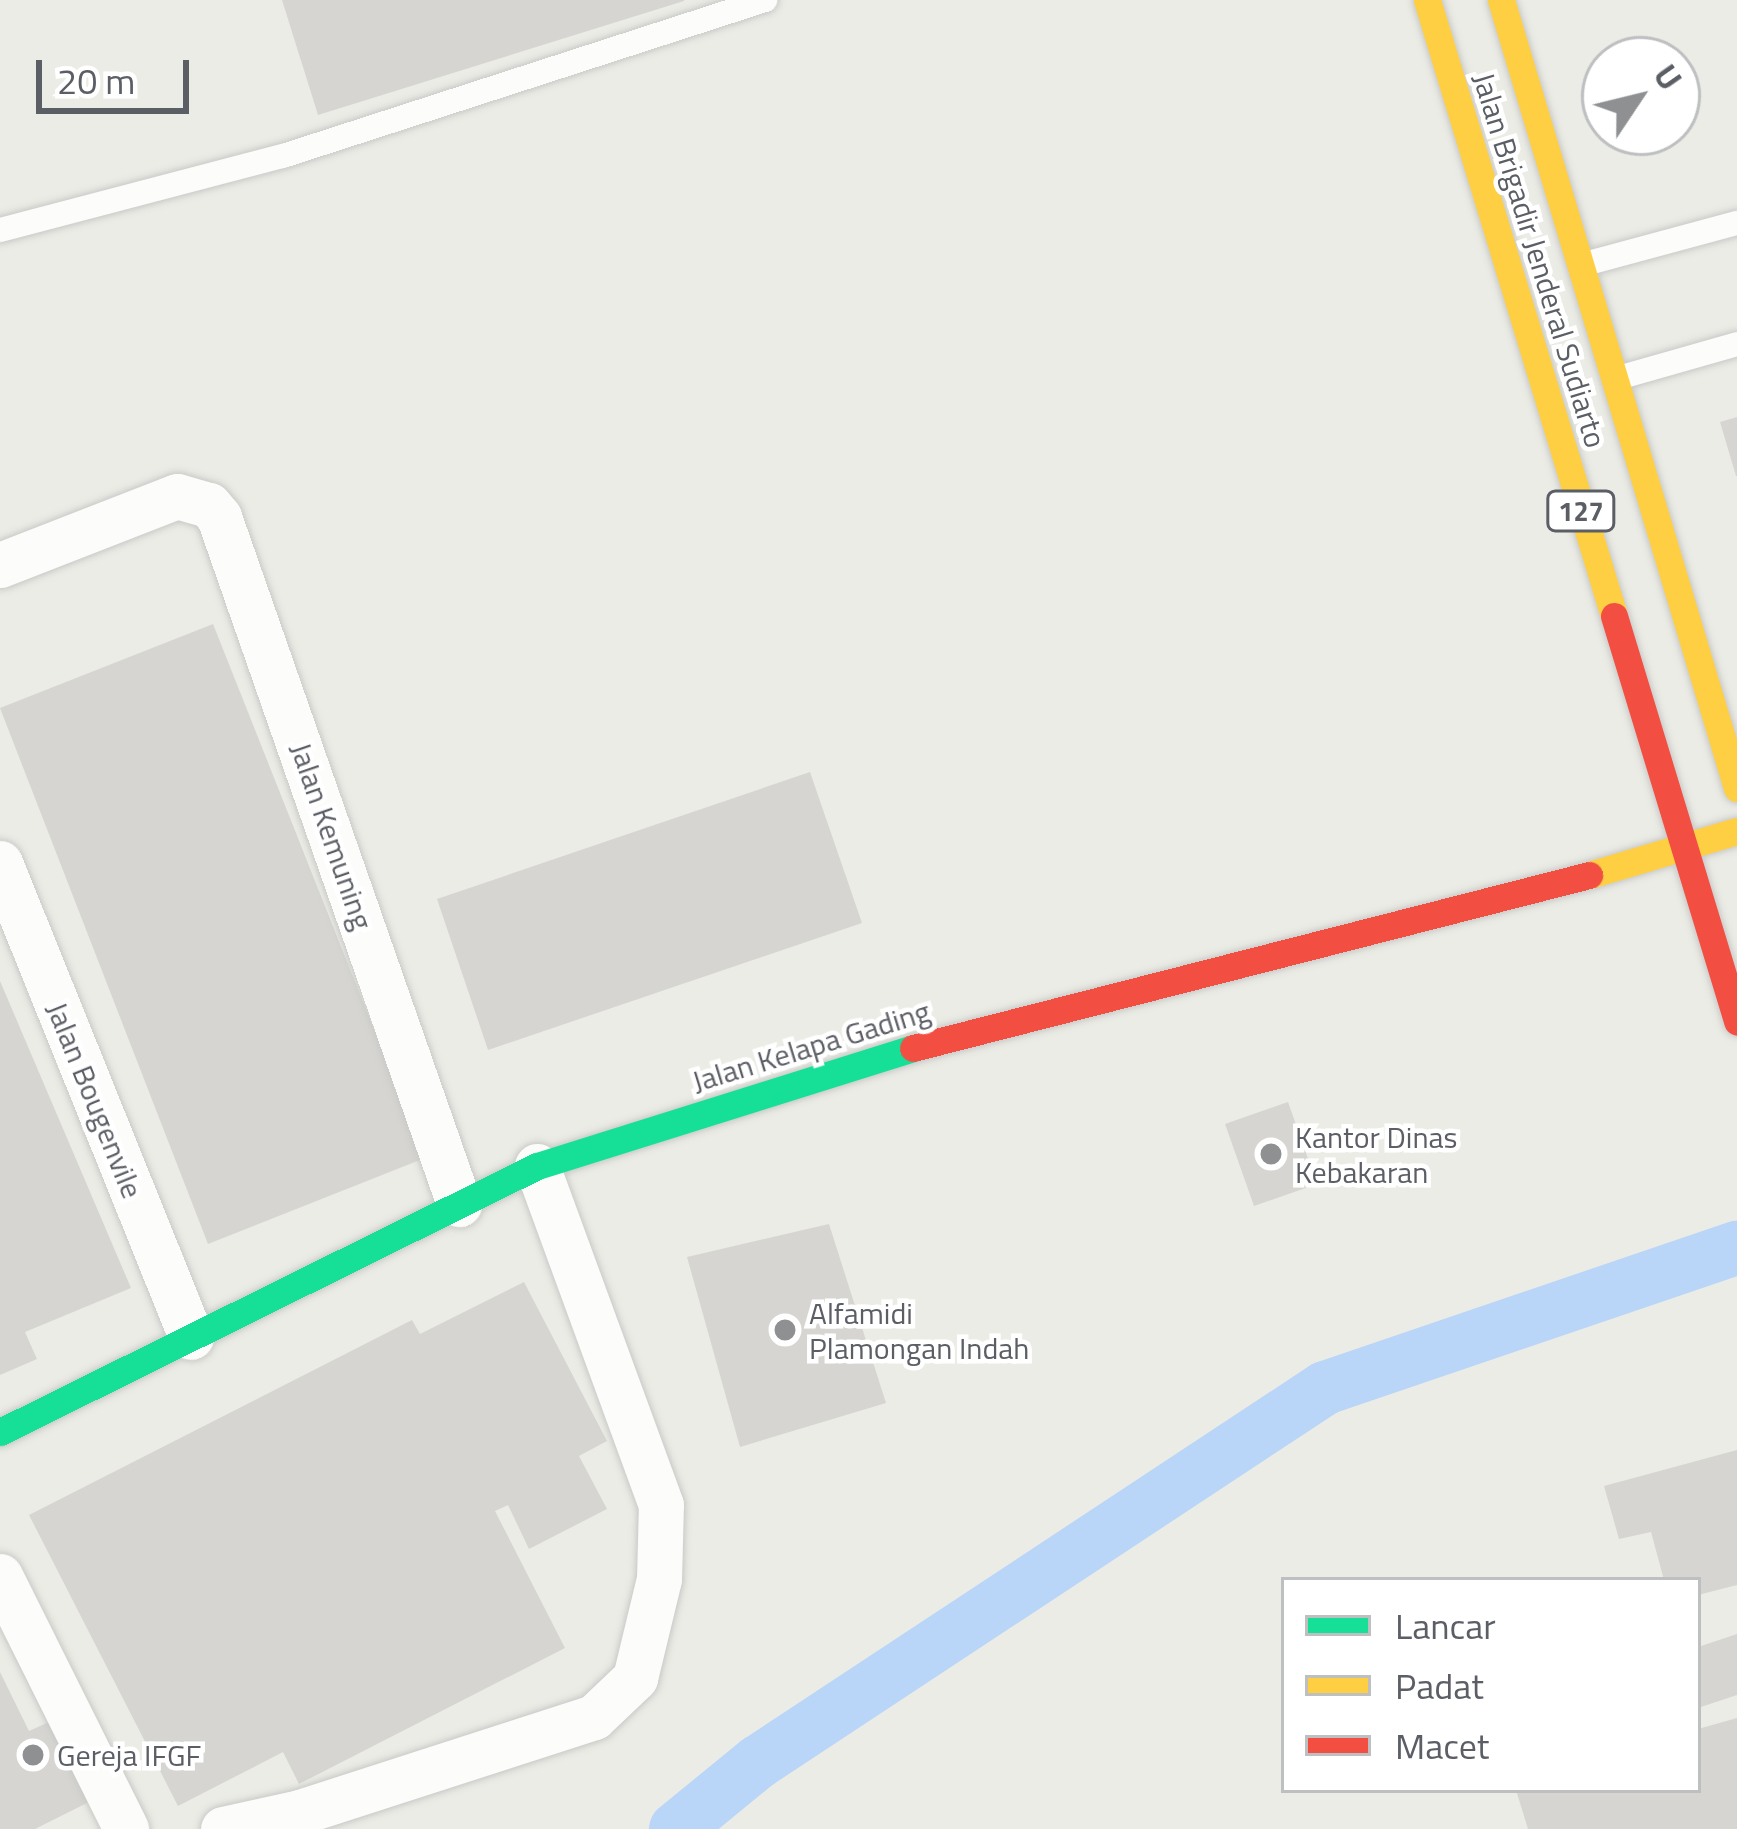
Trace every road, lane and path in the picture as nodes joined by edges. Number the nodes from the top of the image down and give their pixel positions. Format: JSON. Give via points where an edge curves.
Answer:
{"nodes":[{"id":1,"x":765,"y":0,"type":"edge"},
{"id":2,"x":1427,"y":0,"type":"edge"},
{"id":3,"x":1501,"y":0,"type":"edge"},
{"id":4,"x":1737,"y":223,"type":"edge"},
{"id":5,"x":0,"y":230,"type":"edge"},
{"id":6,"x":1579,"y":265,"type":"junction"},
{"id":7,"x":1737,"y":344,"type":"edge"},
{"id":8,"x":1610,"y":380,"type":"junction"},
{"id":9,"x":0,"y":565,"type":"edge"},
{"id":10,"x":1737,"y":788,"type":"edge"},
{"id":11,"x":1737,"y":831,"type":"edge"},
{"id":12,"x":1687,"y":850,"type":"junction"},
{"id":13,"x":0,"y":863,"type":"edge"},
{"id":14,"x":1737,"y":1022,"type":"edge"},
{"id":15,"x":537,"y":1166,"type":"junction"},
{"id":16,"x":458,"y":1204,"type":"junction"},
{"id":17,"x":191,"y":1336,"type":"junction"},
{"id":18,"x":0,"y":1432,"type":"edge"},
{"id":19,"x":0,"y":1576,"type":"edge"},
{"id":20,"x":126,"y":1829,"type":"edge"},
{"id":21,"x":223,"y":1829,"type":"edge"}],
"edges":[{"from":1,"to":5,"type":"lane","via":[[283,156]]},
{"from":2,"to":12,"type":"main road","name":"Jalan Brigadir Jenderal Sudiarto","number":"127"},
{"from":3,"to":6,"type":"main road","name":"Jalan Brigadir Jenderal Sudiarto","number":"127"},
{"from":4,"to":6,"type":"lane"},
{"from":6,"to":8,"type":"main road","name":"Jalan Brigadir Jenderal Sudiarto","number":"127"},
{"from":7,"to":8,"type":"lane"},
{"from":8,"to":10,"type":"main road","name":"Jalan Brigadir Jenderal Sudiarto","number":"127"},
{"from":9,"to":16,"type":"street","name":"Jalan Kemuning","via":[[177,496],[209,505],[226,526]]},
{"from":11,"to":12,"type":"main road","name":"Jalan Kelapa Gading"},
{"from":12,"to":14,"type":"main road","name":"Jalan Brigadir Jenderal Sudiarto","number":"127"},
{"from":12,"to":15,"type":"main road","name":"Jalan Kelapa Gading","via":[[932,1042]]},
{"from":13,"to":17,"type":"street","name":"Jalan Bougenvile"},
{"from":15,"to":16,"type":"main road","name":"Jalan Kelapa Gading"},
{"from":15,"to":21,"type":"street","via":[[661,1505],[659,1579],[635,1678],[594,1717]]},
{"from":16,"to":17,"type":"main road","name":"Jalan Kelapa Gading"},
{"from":17,"to":18,"type":"main road","name":"Jalan Kelapa Gading"},
{"from":19,"to":20,"type":"street"}]}
